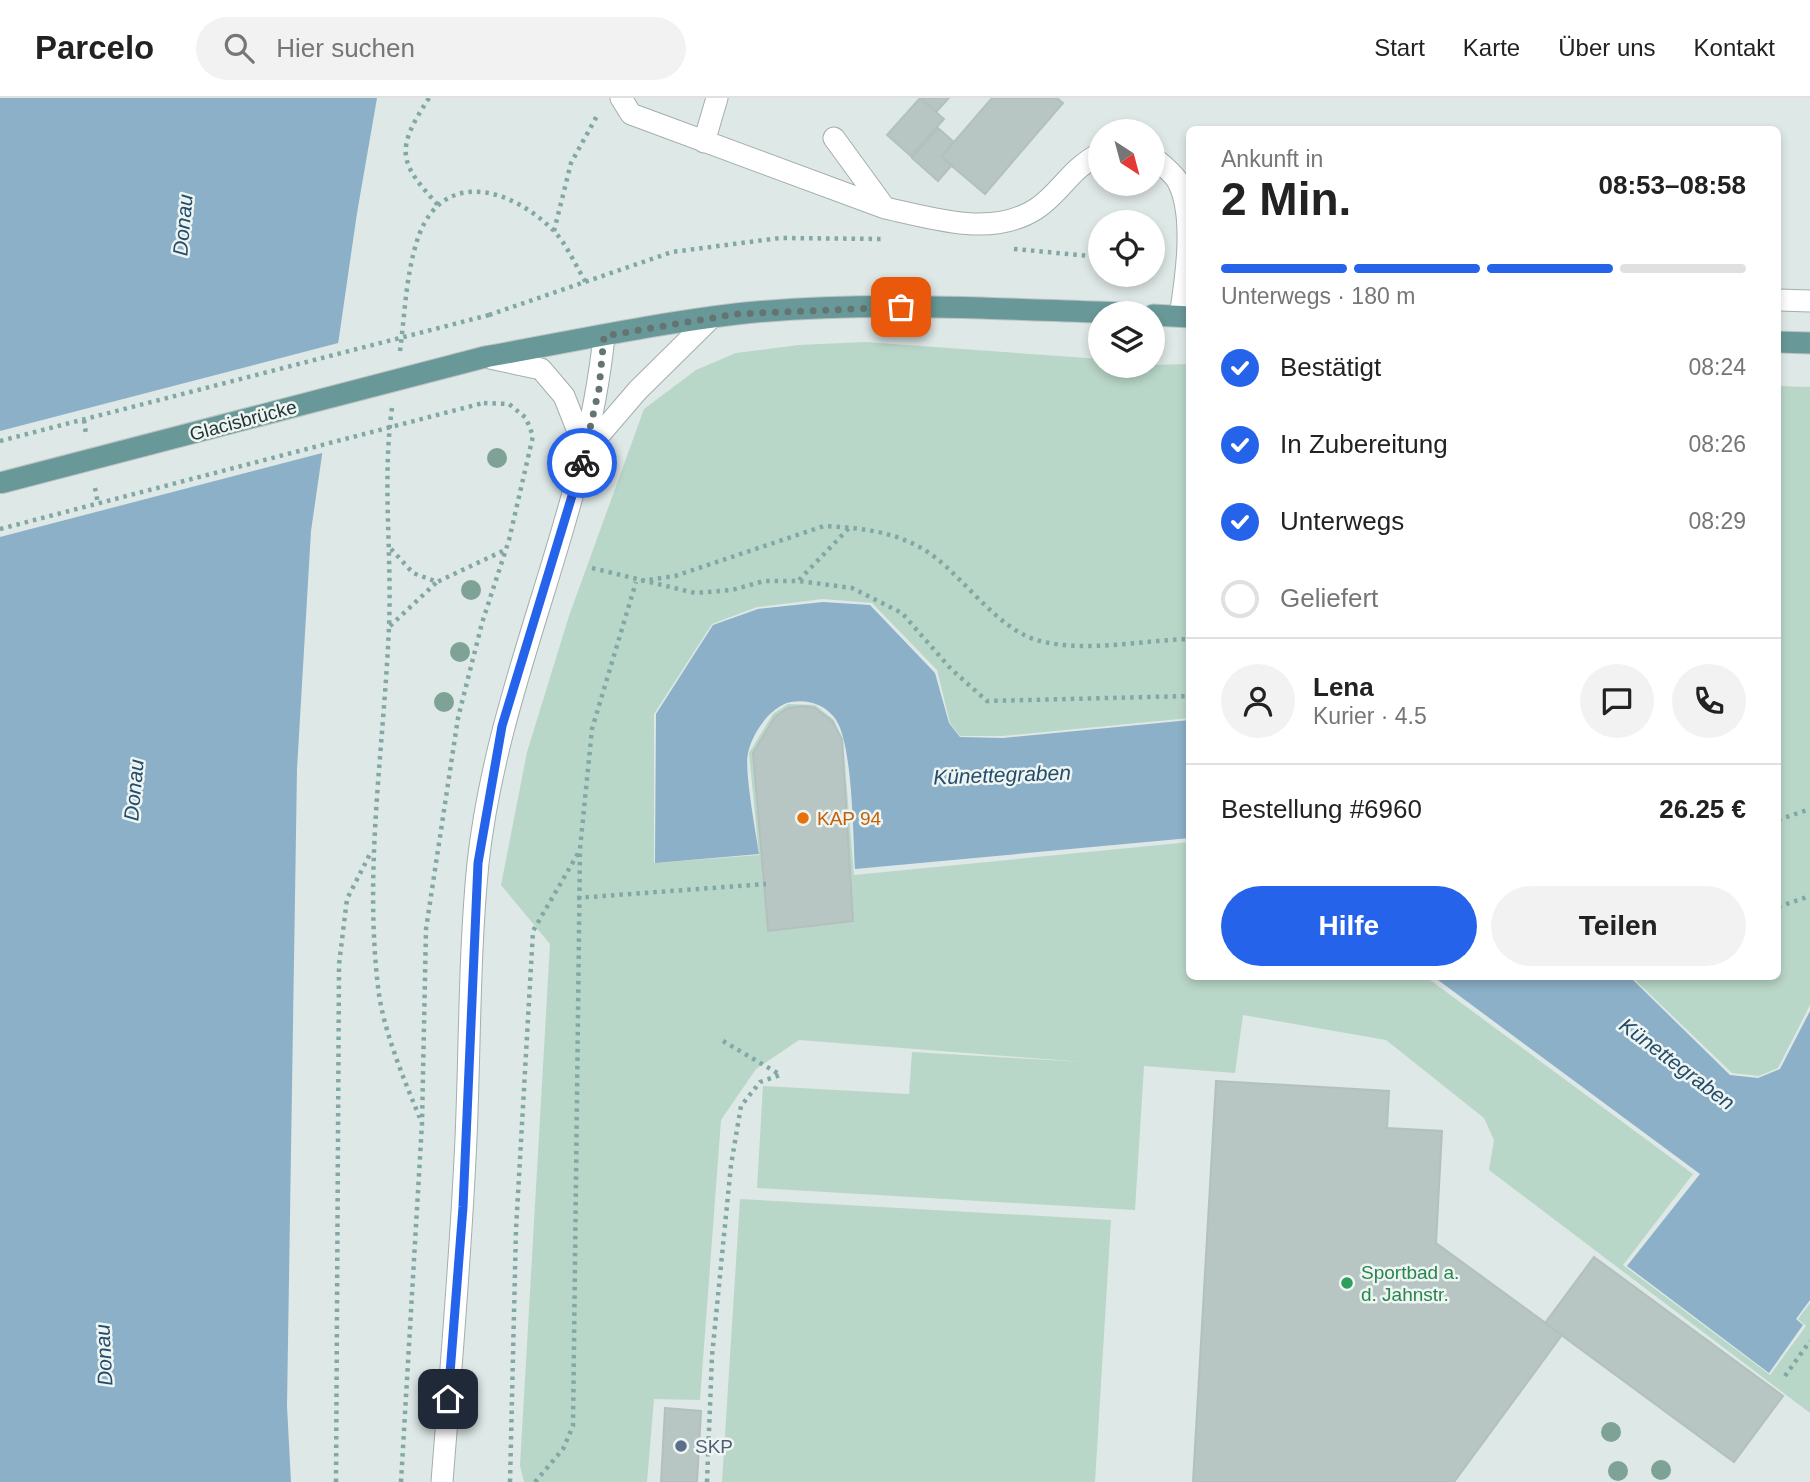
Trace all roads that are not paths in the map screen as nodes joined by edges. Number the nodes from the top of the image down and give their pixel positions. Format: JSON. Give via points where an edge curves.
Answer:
{"nodes":[{"id":1,"x":621,"y":98,"type":"edge"},
{"id":2,"x":717,"y":98,"type":"edge"},
{"id":3,"x":834,"y":138,"type":"dead end"},
{"id":4,"x":704,"y":142,"type":"junction"},
{"id":5,"x":1088,"y":160,"type":"edge"},
{"id":6,"x":1166,"y":169,"type":"edge"},
{"id":7,"x":885,"y":208,"type":"junction"},
{"id":8,"x":1186,"y":214,"type":"edge"},
{"id":9,"x":1781,"y":300,"type":"edge"},
{"id":10,"x":1810,"y":301,"type":"edge"},
{"id":11,"x":1088,"y":312,"type":"edge"},
{"id":12,"x":1165,"y":315,"type":"edge"},
{"id":13,"x":1186,"y":315,"type":"edge"},
{"id":14,"x":711,"y":318,"type":"junction"},
{"id":15,"x":604,"y":336,"type":"junction"},
{"id":16,"x":1781,"y":342,"type":"edge"},
{"id":17,"x":1810,"y":343,"type":"edge"},
{"id":18,"x":485,"y":357,"type":"junction"},
{"id":19,"x":586,"y":451,"type":"junction"},
{"id":20,"x":0,"y":483,"type":"edge"},
{"id":21,"x":442,"y":1482,"type":"edge"}],
"edges":[{"from":1,"to":4,"type":"street","via":[[631,114]]},
{"from":2,"to":4,"type":"street"},
{"from":3,"to":7,"type":"street"},
{"from":4,"to":7,"type":"street"},
{"from":5,"to":7,"type":"street","via":[[1037,209],[1001,224],[959,224]]},
{"from":6,"to":8,"type":"street","via":[[1177,180]]},
{"from":9,"to":10,"type":"street"},
{"from":11,"to":14,"type":"main road","name":"Glacisbrücke","via":[[928,306]]},
{"from":12,"to":13,"type":"main road"},
{"from":14,"to":15,"type":"main road","name":"Glacisbrücke"},
{"from":14,"to":19,"type":"street","via":[[638,390]]},
{"from":15,"to":18,"type":"main road","name":"Glacisbrücke"},
{"from":15,"to":19,"type":"street"},
{"from":16,"to":17,"type":"main road"},
{"from":18,"to":19,"type":"street","via":[[541,369],[564,396]]},
{"from":18,"to":20,"type":"main road","name":"Glacisbrücke","bridge":true},
{"from":19,"to":21,"type":"street","via":[[502,726],[478,863],[463,1207]]}]}
